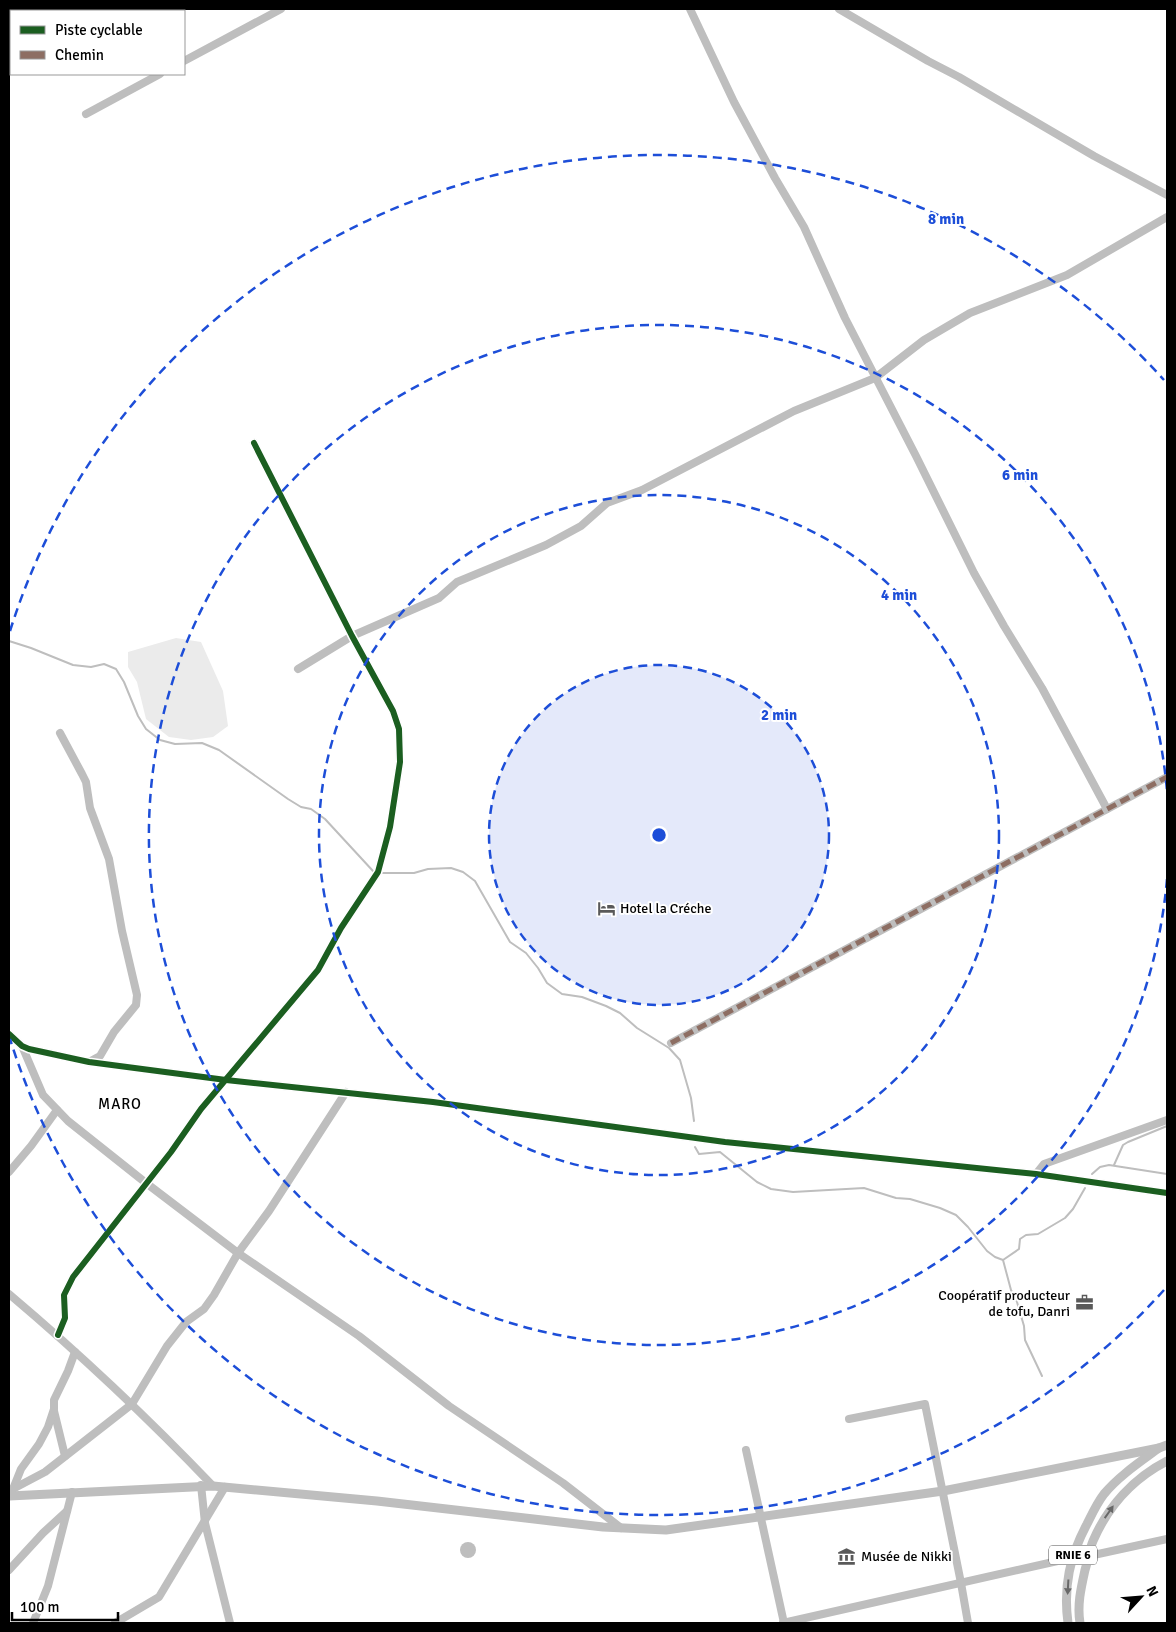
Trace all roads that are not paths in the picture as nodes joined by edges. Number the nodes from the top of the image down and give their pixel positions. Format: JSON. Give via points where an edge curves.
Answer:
{"nodes":[{"id":1,"x":282,"y":9,"type":"edge"},
{"id":2,"x":690,"y":9,"type":"edge"},
{"id":3,"x":839,"y":9,"type":"edge"},
{"id":4,"x":185,"y":60,"type":"edge"},
{"id":5,"x":158,"y":75,"type":"edge"},
{"id":6,"x":86,"y":114,"type":"dead end"},
{"id":7,"x":1167,"y":195,"type":"edge"},
{"id":8,"x":1167,"y":217,"type":"edge"},
{"id":9,"x":875,"y":378,"type":"junction"},
{"id":10,"x":254,"y":443,"type":"dead end"},
{"id":11,"x":352,"y":636,"type":"junction"},
{"id":12,"x":298,"y":669,"type":"dead end"},
{"id":13,"x":60,"y":733,"type":"dead end"},
{"id":14,"x":1167,"y":777,"type":"edge"},
{"id":15,"x":1107,"y":809,"type":"junction"},
{"id":16,"x":9,"y":1034,"type":"edge"},
{"id":17,"x":672,"y":1042,"type":"dead end"},
{"id":18,"x":22,"y":1046,"type":"junction"},
{"id":19,"x":89,"y":1062,"type":"junction"},
{"id":20,"x":226,"y":1080,"type":"junction"},
{"id":21,"x":346,"y":1092,"type":"junction"},
{"id":22,"x":57,"y":1110,"type":"junction"},
{"id":23,"x":1167,"y":1120,"type":"edge"},
{"id":24,"x":9,"y":1172,"type":"edge"},
{"id":25,"x":1036,"y":1174,"type":"junction"},
{"id":26,"x":146,"y":1183,"type":"junction"},
{"id":27,"x":1167,"y":1193,"type":"edge"},
{"id":28,"x":238,"y":1253,"type":"junction"},
{"id":29,"x":9,"y":1294,"type":"edge"},
{"id":30,"x":58,"y":1336,"type":"junction"},
{"id":31,"x":75,"y":1352,"type":"junction"},
{"id":32,"x":132,"y":1404,"type":"junction"},
{"id":33,"x":54,"y":1409,"type":"junction"},
{"id":34,"x":849,"y":1419,"type":"dead end"},
{"id":35,"x":1163,"y":1446,"type":"edge"},
{"id":36,"x":746,"y":1450,"type":"dead end"},
{"id":37,"x":65,"y":1456,"type":"junction"},
{"id":38,"x":1167,"y":1460,"type":"edge"},
{"id":39,"x":201,"y":1485,"type":"junction"},
{"id":40,"x":213,"y":1486,"type":"junction"},
{"id":41,"x":225,"y":1487,"type":"junction"},
{"id":42,"x":943,"y":1491,"type":"junction"},
{"id":43,"x":10,"y":1492,"type":"edge"},
{"id":44,"x":72,"y":1492,"type":"junction"},
{"id":45,"x":67,"y":1511,"type":"junction"},
{"id":46,"x":760,"y":1516,"type":"junction"},
{"id":47,"x":204,"y":1523,"type":"junction"},
{"id":48,"x":621,"y":1528,"type":"junction"},
{"id":49,"x":1167,"y":1539,"type":"edge"},
{"id":50,"x":1089,"y":1556,"type":"junction"},
{"id":51,"x":1071,"y":1558,"type":"junction"},
{"id":52,"x":9,"y":1570,"type":"edge"},
{"id":53,"x":962,"y":1583,"type":"junction"},
{"id":54,"x":34,"y":1623,"type":"edge"},
{"id":55,"x":116,"y":1623,"type":"edge"},
{"id":56,"x":230,"y":1623,"type":"edge"},
{"id":57,"x":784,"y":1623,"type":"edge"},
{"id":58,"x":968,"y":1623,"type":"edge"},
{"id":59,"x":1068,"y":1623,"type":"edge"},
{"id":60,"x":1080,"y":1623,"type":"edge"}],
"edges":[{"from":1,"to":4,"type":"street"},
{"from":2,"to":9,"type":"street","via":[[734,102],[804,227]]},
{"from":3,"to":7,"type":"street"},
{"from":5,"to":6,"type":"street"},
{"from":8,"to":9,"type":"street","via":[[1067,275],[970,313],[924,340]]},
{"from":9,"to":11,"type":"street","via":[[794,411],[642,490],[607,503],[580,526],[546,545],[457,582],[439,598]]},
{"from":9,"to":15,"type":"street","via":[[974,573],[1042,688]]},
{"from":10,"to":11,"type":"street"},
{"from":11,"to":12,"type":"street"},
{"from":11,"to":20,"type":"street","via":[[393,711],[399,729],[400,762],[384,855],[378,872],[318,970]]},
{"from":13,"to":19,"type":"street","via":[[86,782],[90,808],[109,859],[137,995],[136,1005],[100,1056]]},
{"from":14,"to":15,"type":"street"},
{"from":15,"to":17,"type":"street"},
{"from":16,"to":18,"type":"street"},
{"from":18,"to":19,"type":"street"},
{"from":18,"to":22,"type":"street","via":[[43,1095]]},
{"from":19,"to":20,"type":"street"},
{"from":20,"to":21,"type":"street"},
{"from":20,"to":26,"type":"street"},
{"from":21,"to":25,"type":"street","via":[[725,1142]]},
{"from":21,"to":28,"type":"street"},
{"from":22,"to":24,"type":"street"},
{"from":22,"to":26,"type":"street"},
{"from":23,"to":25,"type":"street","via":[[1044,1164]]},
{"from":25,"to":27,"type":"street"},
{"from":26,"to":28,"type":"street"},
{"from":26,"to":30,"type":"street","via":[[73,1277],[64,1295],[65,1318]]},
{"from":28,"to":32,"type":"street","via":[[214,1295],[167,1346]]},
{"from":28,"to":48,"type":"street","via":[[359,1336],[449,1406],[563,1483]]},
{"from":29,"to":30,"type":"street"},
{"from":30,"to":31,"type":"street"},
{"from":31,"to":32,"type":"street"},
{"from":31,"to":33,"type":"street","via":[[54,1400]]},
{"from":32,"to":37,"type":"street"},
{"from":32,"to":40,"type":"street"},
{"from":33,"to":37,"type":"street"},
{"from":33,"to":43,"type":"street","via":[[48,1427]]},
{"from":34,"to":42,"type":"street","via":[[925,1404]]},
{"from":35,"to":42,"type":"main road"},
{"from":35,"to":51,"type":"main road","number":"RNIE 6","via":[[1104,1494]]},
{"from":36,"to":46,"type":"street"},
{"from":37,"to":43,"type":"street"},
{"from":50,"to":38,"type":"main road","number":"RNIE 6","one_way":true,"via":[[1103,1521],[1118,1500]]},
{"from":39,"to":40,"type":"main road"},
{"from":39,"to":44,"type":"main road"},
{"from":39,"to":47,"type":"street"},
{"from":40,"to":41,"type":"main road"},
{"from":41,"to":47,"type":"street"},
{"from":41,"to":48,"type":"main road"},
{"from":42,"to":46,"type":"main road"},
{"from":42,"to":53,"type":"street"},
{"from":43,"to":44,"type":"main road"},
{"from":44,"to":45,"type":"street"},
{"from":45,"to":52,"type":"street"},
{"from":45,"to":54,"type":"street","via":[[48,1586]]},
{"from":46,"to":48,"type":"main road","via":[[666,1530]]},
{"from":46,"to":57,"type":"street"},
{"from":47,"to":55,"type":"street","via":[[159,1597]]},
{"from":47,"to":56,"type":"street"},
{"from":49,"to":50,"type":"street"},
{"from":50,"to":60,"type":"main road","number":"RNIE 6","via":[[1080,1589]]},
{"from":51,"to":53,"type":"street"},
{"from":51,"to":59,"type":"main road","number":"RNIE 6","one_way":true,"via":[[1067,1587]]},
{"from":53,"to":57,"type":"street"},
{"from":53,"to":58,"type":"street"}]}
